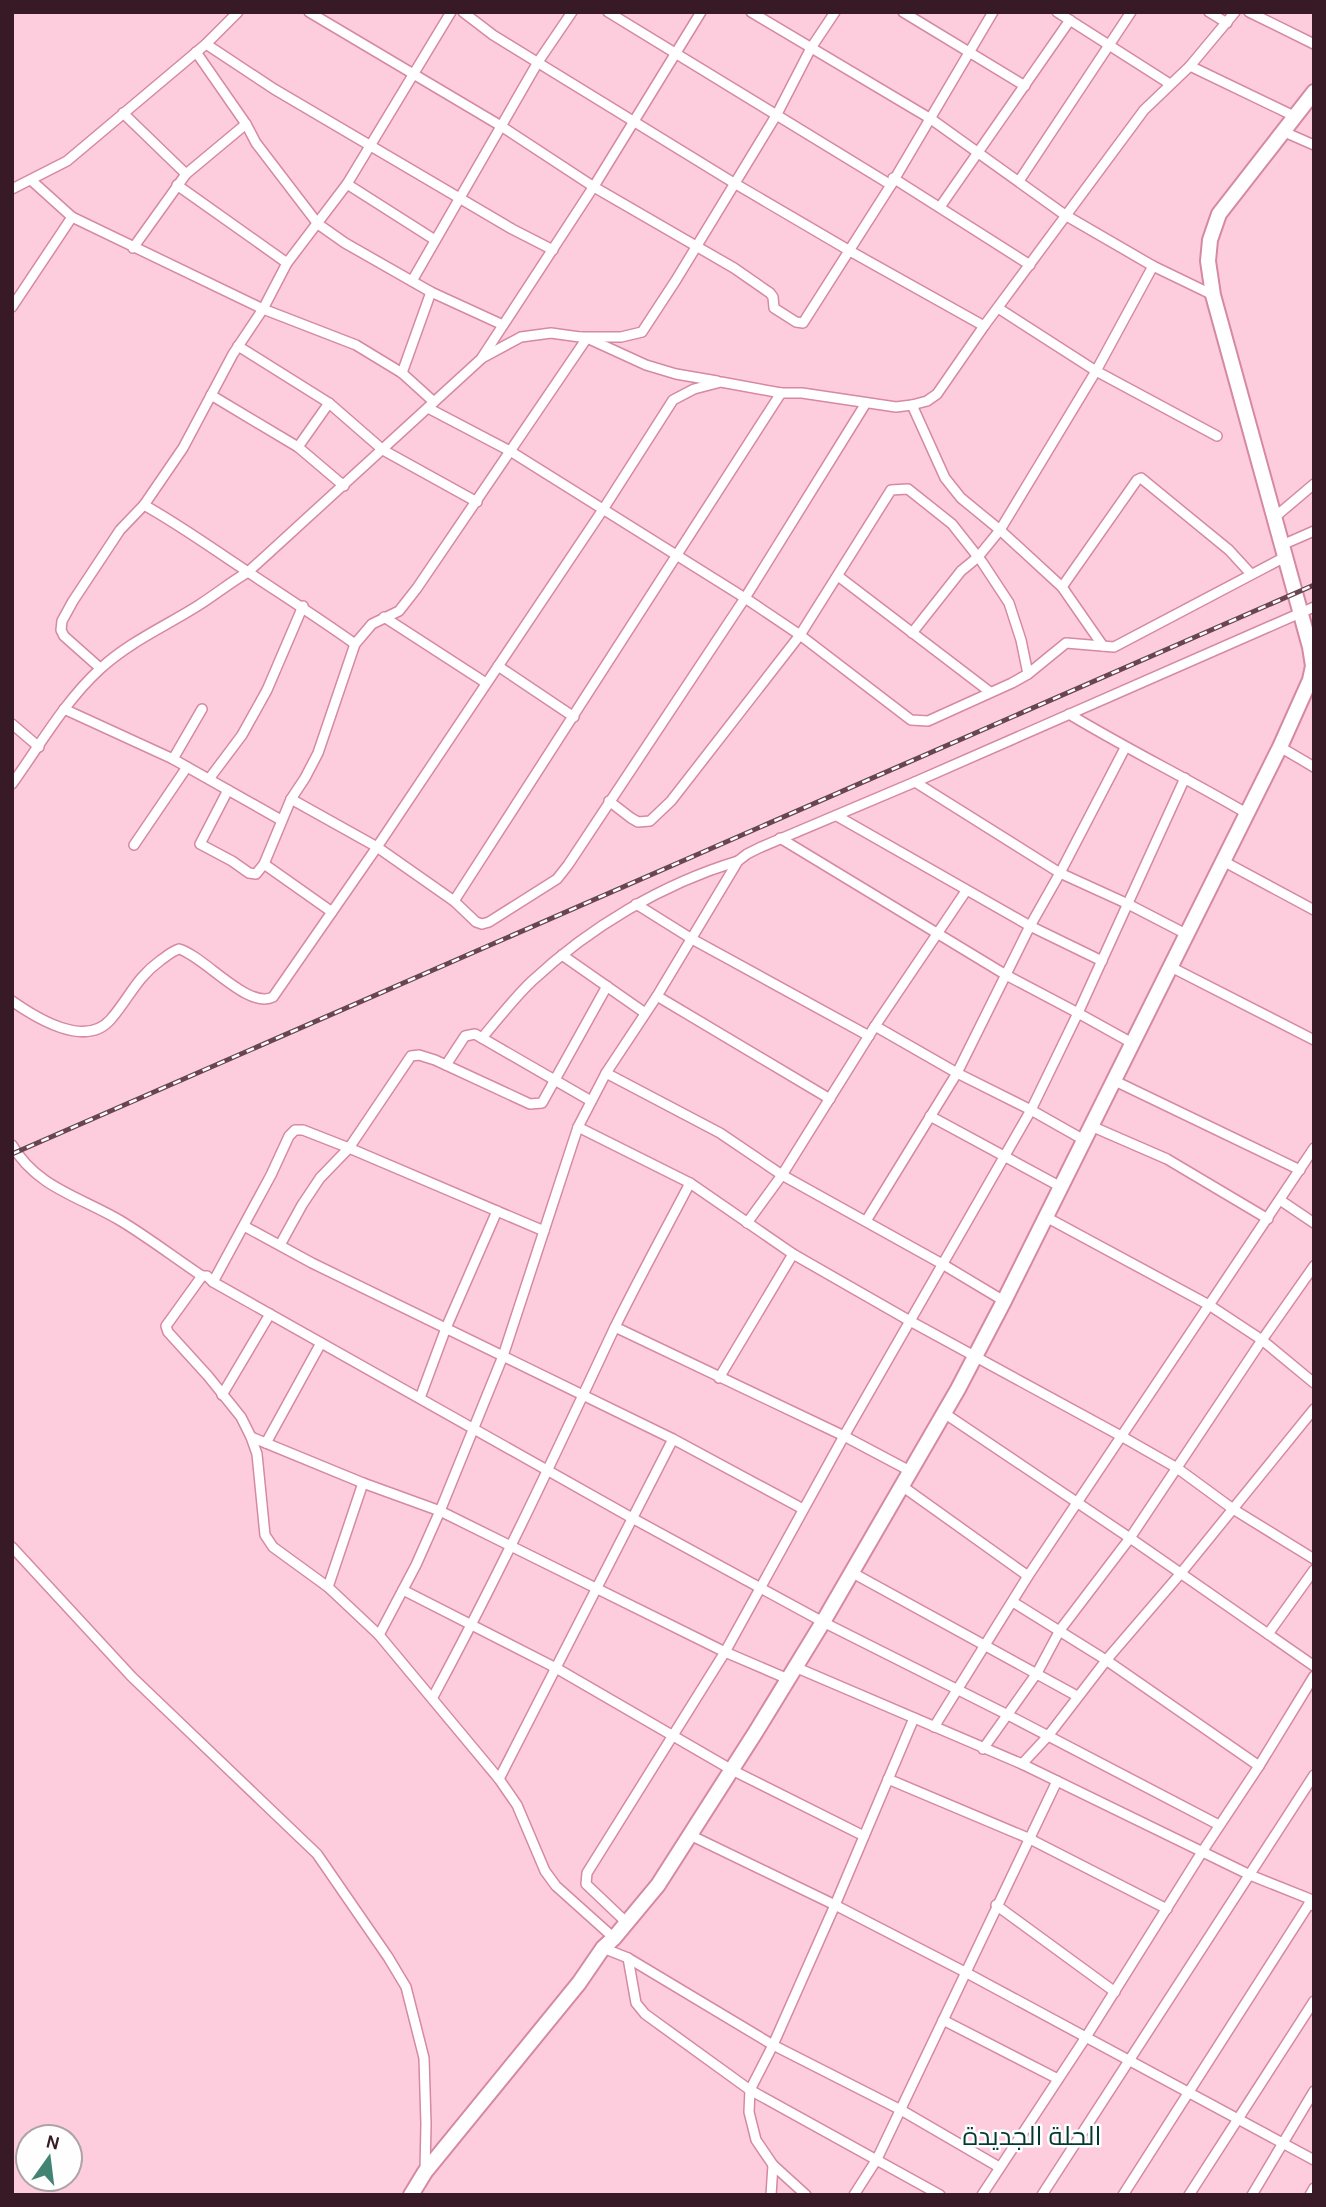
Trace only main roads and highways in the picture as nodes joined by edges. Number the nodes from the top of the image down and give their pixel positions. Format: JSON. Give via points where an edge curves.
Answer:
{"nodes":[{"id":1,"x":1314,"y":92,"type":"edge"},
{"id":2,"x":1307,"y":610,"type":"edge"},
{"id":3,"x":1313,"y":673,"type":"edge"},
{"id":4,"x":412,"y":2193,"type":"edge"}],
"edges":[{"from":1,"to":2,"type":"main road","via":[[1228,201],[1214,227],[1208,261],[1213,295],[1284,551]]},
{"from":2,"to":3,"type":"main road"},
{"from":3,"to":4,"type":"main road","via":[[1004,1301],[823,1622],[657,1885]]}]}
